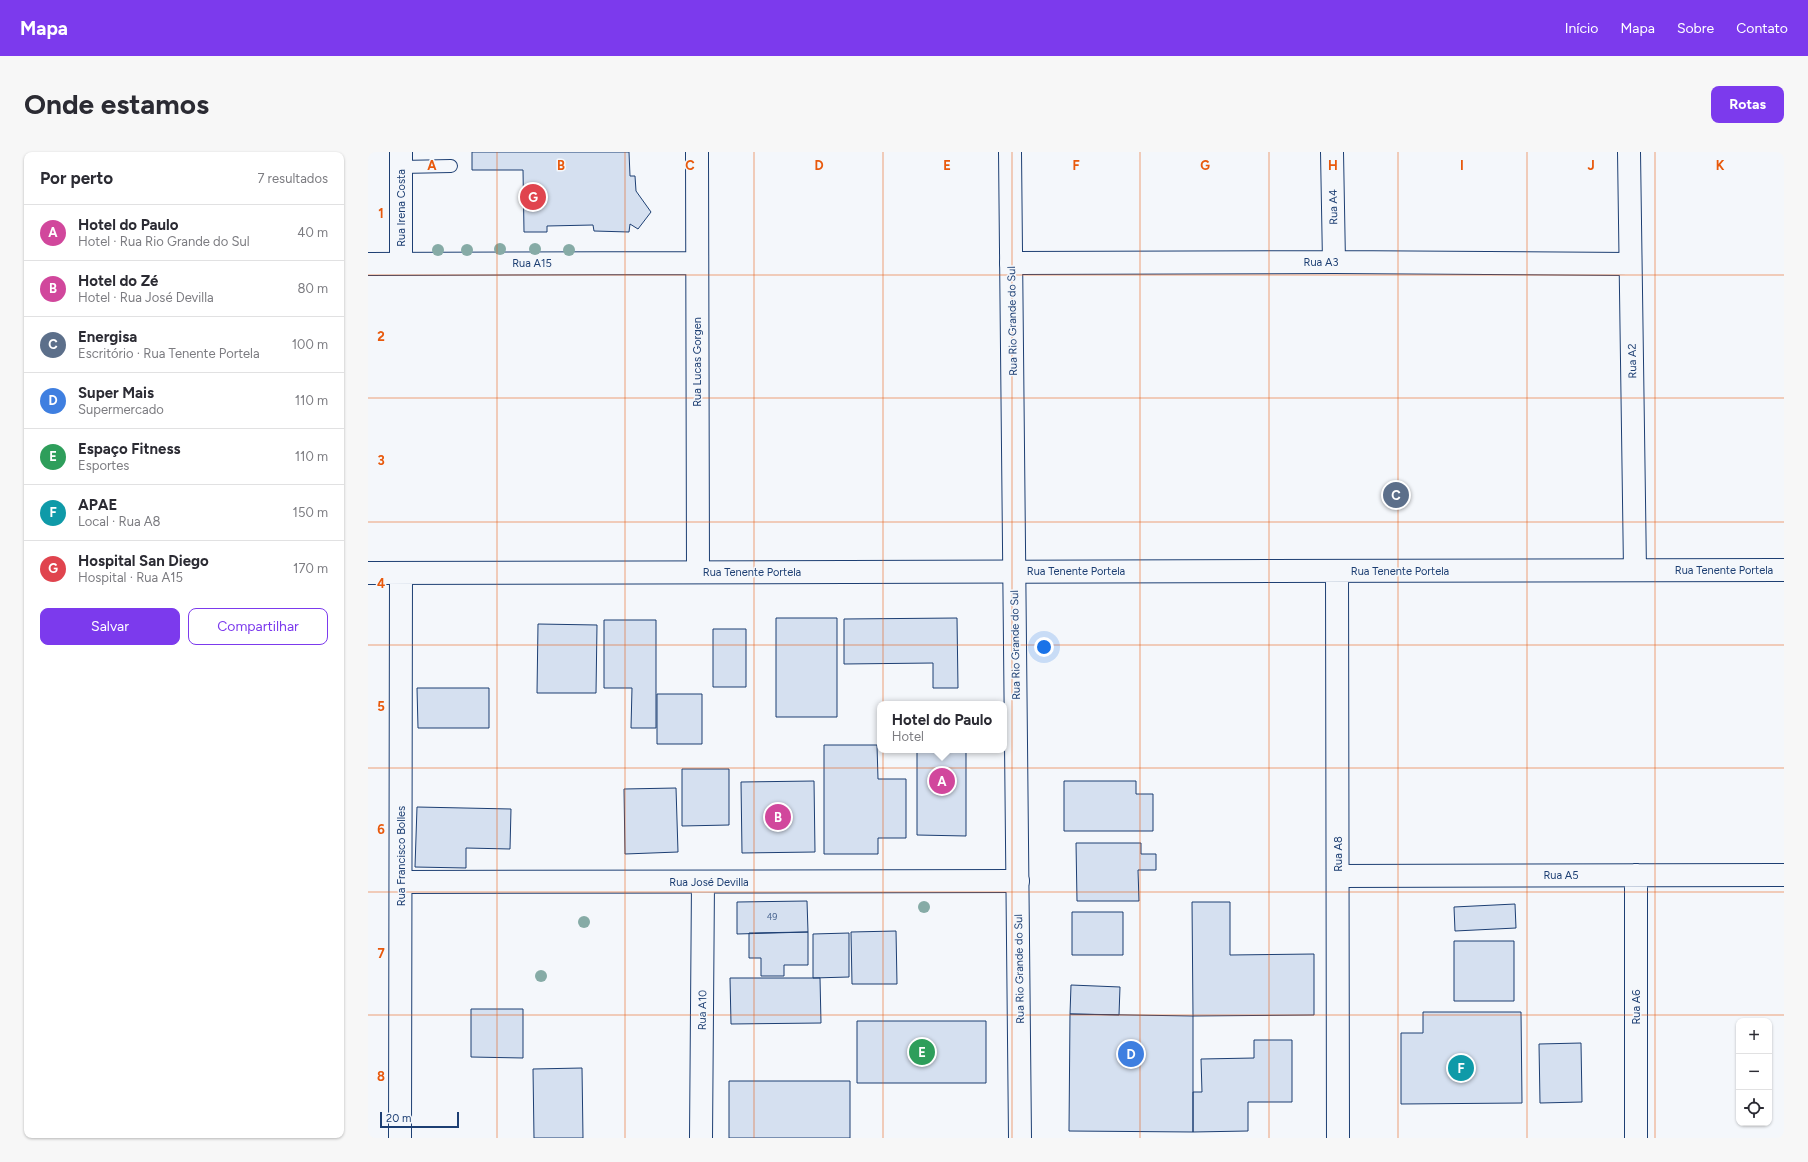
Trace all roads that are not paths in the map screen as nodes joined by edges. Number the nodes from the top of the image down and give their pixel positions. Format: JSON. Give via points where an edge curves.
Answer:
{"nodes":[{"id":1,"x":697,"y":152,"type":"edge"},
{"id":2,"x":1010,"y":152,"type":"edge"},
{"id":3,"x":1332,"y":152,"type":"edge"},
{"id":4,"x":1629,"y":152,"type":"edge"},
{"id":5,"x":401,"y":160,"type":"edge"},
{"id":6,"x":451,"y":166,"type":"dead end"},
{"id":7,"x":1334,"y":262,"type":"junction"},
{"id":8,"x":401,"y":263,"type":"junction"},
{"id":9,"x":697,"y":263,"type":"junction"},
{"id":10,"x":1011,"y":263,"type":"junction"},
{"id":11,"x":368,"y":264,"type":"edge"},
{"id":12,"x":1630,"y":264,"type":"junction"},
{"id":13,"x":1635,"y":570,"type":"junction"},
{"id":14,"x":1784,"y":570,"type":"edge"},
{"id":15,"x":1015,"y":571,"type":"junction"},
{"id":16,"x":1337,"y":571,"type":"junction"},
{"id":17,"x":698,"y":572,"type":"junction"},
{"id":18,"x":368,"y":573,"type":"edge"},
{"id":19,"x":401,"y":573,"type":"junction"},
{"id":20,"x":1636,"y":875,"type":"junction"},
{"id":21,"x":1784,"y":875,"type":"edge"},
{"id":22,"x":1338,"y":876,"type":"junction"},
{"id":23,"x":1018,"y":881,"type":"junction"},
{"id":24,"x":401,"y":882,"type":"junction"},
{"id":25,"x":703,"y":882,"type":"junction"},
{"id":26,"x":400,"y":1138,"type":"edge"},
{"id":27,"x":701,"y":1138,"type":"edge"},
{"id":28,"x":1020,"y":1138,"type":"edge"},
{"id":29,"x":1338,"y":1138,"type":"edge"},
{"id":30,"x":1636,"y":1138,"type":"edge"}],
"edges":[{"from":1,"to":9,"type":"street","name":"Rua Lucas Gorgen"},
{"from":2,"to":10,"type":"street","name":"Rua Rio Grande do Sul"},
{"from":3,"to":7,"type":"street","name":"Rua A4"},
{"from":4,"to":12,"type":"street","name":"Rua A2"},
{"from":5,"to":6,"type":"lane"},
{"from":5,"to":8,"type":"street","name":"Rua Irena Costa"},
{"from":7,"to":10,"type":"street","name":"Rua A3"},
{"from":7,"to":12,"type":"street","name":"Rua A3"},
{"from":8,"to":9,"type":"street","name":"Rua A15"},
{"from":8,"to":11,"type":"street","name":"Rua A15"},
{"from":9,"to":17,"type":"street","name":"Rua Lucas Gorgen"},
{"from":10,"to":15,"type":"street","name":"Rua Rio Grande do Sul"},
{"from":12,"to":13,"type":"street","name":"Rua A2"},
{"from":13,"to":14,"type":"street","name":"Rua Tenente Portela"},
{"from":13,"to":16,"type":"street","name":"Rua Tenente Portela"},
{"from":15,"to":16,"type":"street","name":"Rua Tenente Portela"},
{"from":15,"to":17,"type":"street","name":"Rua Tenente Portela"},
{"from":15,"to":23,"type":"street","name":"Rua Rio Grande do Sul"},
{"from":16,"to":22,"type":"street","name":"Rua A8"},
{"from":17,"to":19,"type":"street","name":"Rua Tenente Portela"},
{"from":18,"to":19,"type":"street","name":"Rua Tenente Portela"},
{"from":19,"to":24,"type":"street","name":"Rua Francisco Bolles"},
{"from":20,"to":21,"type":"street","name":"Rua A5"},
{"from":20,"to":22,"type":"street","name":"Rua A5"},
{"from":20,"to":30,"type":"street","name":"Rua A6"},
{"from":22,"to":29,"type":"street","name":"Rua A8"},
{"from":23,"to":25,"type":"street","name":"Rua José Devilla"},
{"from":23,"to":28,"type":"street","name":"Rua Rio Grande do Sul"},
{"from":24,"to":25,"type":"street","name":"Rua José Devilla"},
{"from":24,"to":26,"type":"street","name":"Rua Francisco Bolles"},
{"from":25,"to":27,"type":"street","name":"Rua A10"}]}
